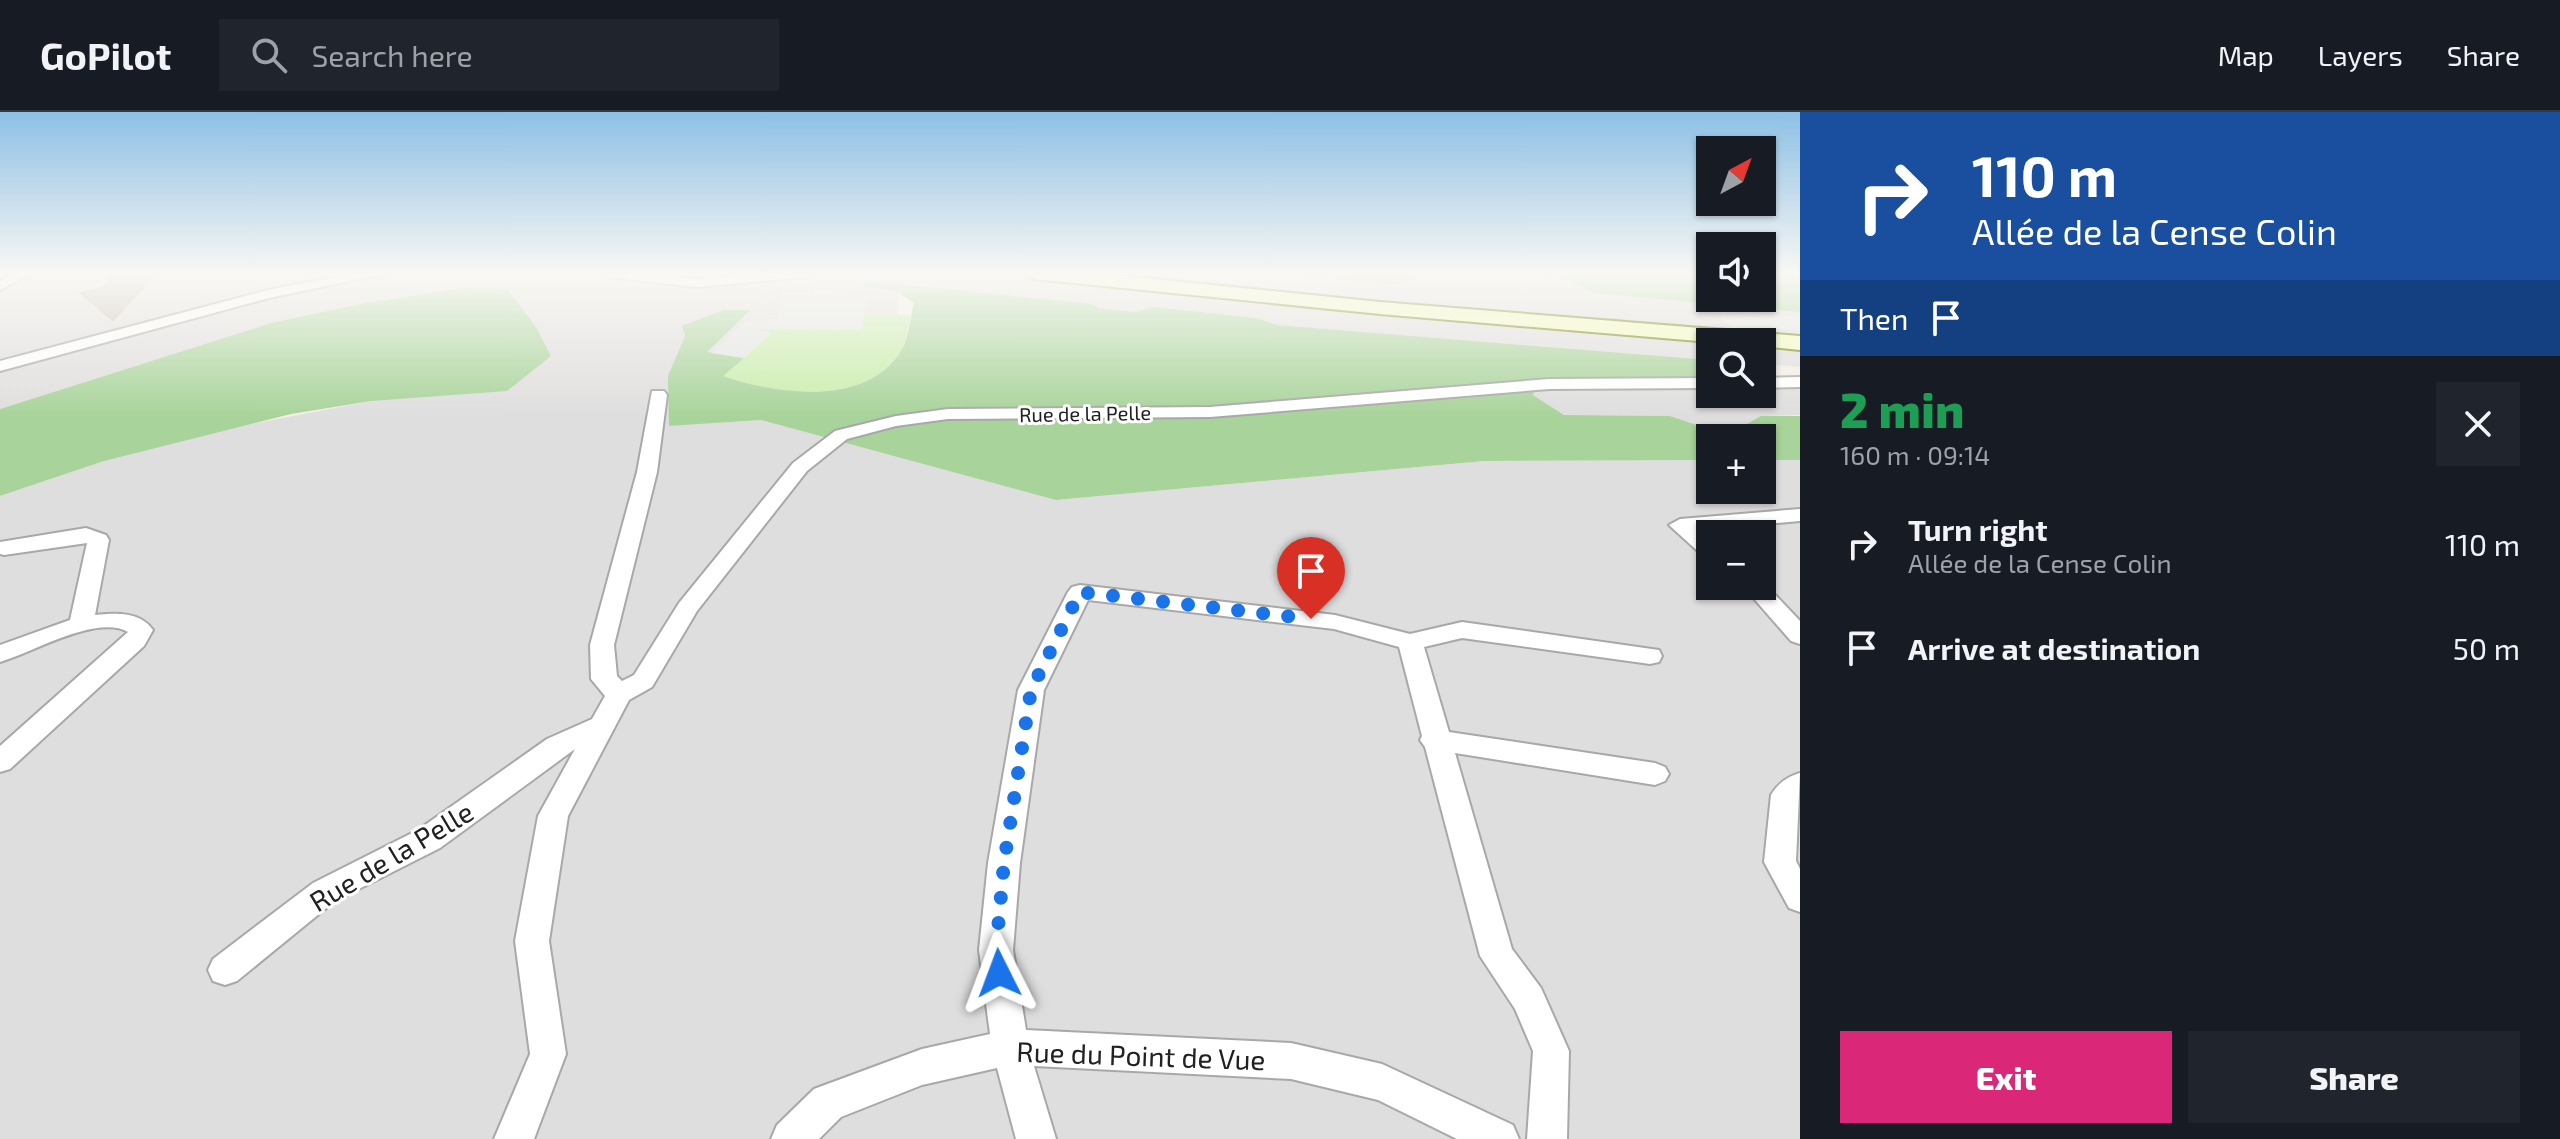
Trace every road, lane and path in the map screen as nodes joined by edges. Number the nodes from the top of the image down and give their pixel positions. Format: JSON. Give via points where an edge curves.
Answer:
{"nodes":[{"id":1,"x":168,"y":321,"type":"edge"},
{"id":2,"x":1536,"y":321,"type":"edge"},
{"id":3,"x":1800,"y":343,"type":"edge"},
{"id":4,"x":0,"y":366,"type":"edge"},
{"id":5,"x":1800,"y":382,"type":"edge"},
{"id":6,"x":1696,"y":383,"type":"edge"},
{"id":7,"x":1776,"y":383,"type":"edge"},
{"id":8,"x":658,"y":395,"type":"dead end"},
{"id":9,"x":1800,"y":515,"type":"edge"},
{"id":10,"x":1740,"y":520,"type":"edge"},
{"id":11,"x":1696,"y":524,"type":"edge"},
{"id":12,"x":1696,"y":538,"type":"edge"},
{"id":13,"x":4,"y":548,"type":"dead end"},
{"id":14,"x":1767,"y":600,"type":"edge"},
{"id":15,"x":81,"y":625,"type":"junction"},
{"id":16,"x":1800,"y":636,"type":"edge"},
{"id":17,"x":1410,"y":642,"type":"junction"},
{"id":18,"x":0,"y":654,"type":"edge"},
{"id":19,"x":1650,"y":656,"type":"dead end"},
{"id":20,"x":619,"y":694,"type":"junction"},
{"id":21,"x":603,"y":725,"type":"junction"},
{"id":22,"x":1434,"y":740,"type":"junction"},
{"id":23,"x":0,"y":762,"type":"edge"},
{"id":24,"x":1655,"y":774,"type":"dead end"},
{"id":25,"x":1800,"y":784,"type":"edge"},
{"id":26,"x":1800,"y":898,"type":"edge"},
{"id":27,"x":225,"y":970,"type":"dead end"},
{"id":28,"x":1010,"y":1047,"type":"junction"},
{"id":29,"x":514,"y":1139,"type":"edge"},
{"id":30,"x":791,"y":1139,"type":"edge"},
{"id":31,"x":1036,"y":1139,"type":"edge"},
{"id":32,"x":1499,"y":1139,"type":"edge"},
{"id":33,"x":1547,"y":1139,"type":"edge"}],
"edges":[{"from":1,"to":4,"type":"street"},
{"from":2,"to":3,"type":"main road"},
{"from":5,"to":7,"type":"street"},
{"from":6,"to":20,"type":"street","name":"Rue de la Pelle","via":[[1534,385],[1210,412],[948,414],[841,435],[800,467],[687,608],[643,681]]},
{"from":8,"to":20,"type":"street","via":[[647,472],[602,645],[604,679]]},
{"from":9,"to":10,"type":"street"},
{"from":11,"to":12,"type":"street","via":[[1680,525]]},
{"from":13,"to":15,"type":"street","via":[[86,534],[98,540]]},
{"from":14,"to":16,"type":"street"},
{"from":15,"to":18,"type":"street"},
{"from":15,"to":23,"type":"street","via":[[118,621],[141,630]]},
{"from":17,"to":19,"type":"street","via":[[1462,630]]},
{"from":17,"to":22,"type":"street"},
{"from":17,"to":28,"type":"street","via":[[1335,622],[1080,592],[1031,690],[1004,863],[996,950]]},
{"from":20,"to":21,"type":"street","name":"Rue de la Pelle"},
{"from":21,"to":27,"type":"street","name":"Rue de la Pelle","via":[[557,746],[429,839],[324,892]]},
{"from":21,"to":29,"type":"street","name":"Rue de la Pelle","via":[[553,816],[532,941],[548,1054]]},
{"from":22,"to":24,"type":"street"},
{"from":22,"to":33,"type":"street","via":[[1497,956],[1529,999],[1551,1051]]},
{"from":25,"to":26,"type":"street","via":[[1786,795],[1780,862]]},
{"from":28,"to":30,"type":"street","name":"Rue du Point de Vue","via":[[922,1067],[828,1103]]},
{"from":28,"to":31,"type":"street"},
{"from":28,"to":32,"type":"street","name":"Rue du Point de Vue","via":[[1291,1061],[1382,1083]]}]}
